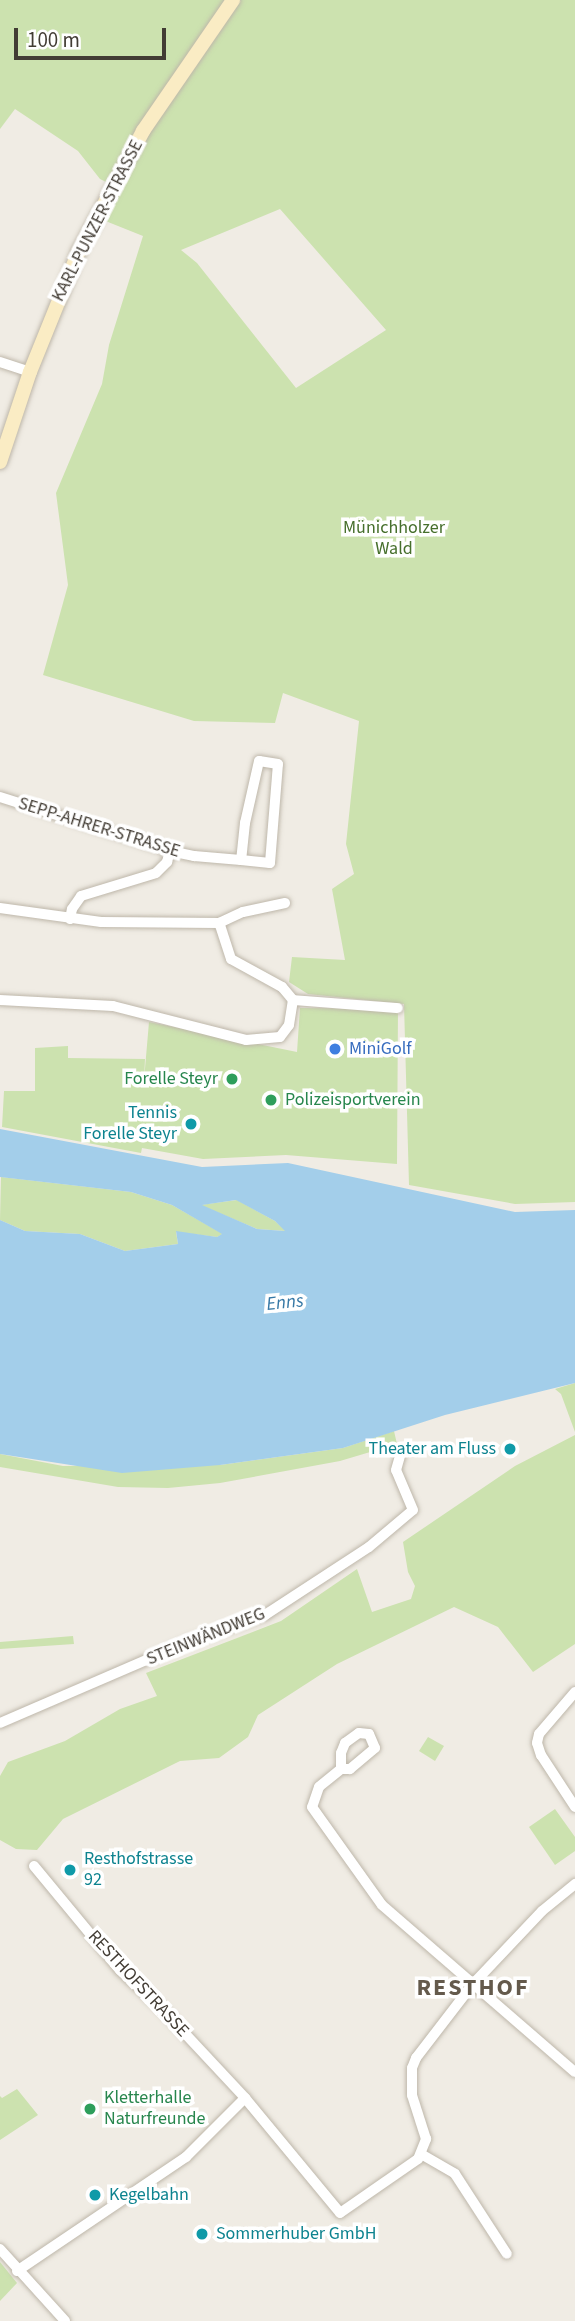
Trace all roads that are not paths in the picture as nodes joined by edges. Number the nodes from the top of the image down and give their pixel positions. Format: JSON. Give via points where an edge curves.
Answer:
{"nodes":[{"id":1,"x":233,"y":0,"type":"edge"},
{"id":2,"x":0,"y":362,"type":"edge"},
{"id":3,"x":30,"y":372,"type":"junction"},
{"id":4,"x":0,"y":462,"type":"edge"},
{"id":5,"x":0,"y":797,"type":"edge"},
{"id":6,"x":170,"y":851,"type":"junction"},
{"id":7,"x":241,"y":860,"type":"junction"},
{"id":8,"x":285,"y":903,"type":"dead end"},
{"id":9,"x":0,"y":908,"type":"edge"},
{"id":10,"x":70,"y":919,"type":"junction"},
{"id":11,"x":219,"y":923,"type":"junction"},
{"id":12,"x":0,"y":1000,"type":"edge"},
{"id":13,"x":293,"y":1000,"type":"junction"},
{"id":14,"x":398,"y":1008,"type":"dead end"},
{"id":15,"x":401,"y":1453,"type":"dead end"},
{"id":16,"x":575,"y":1692,"type":"edge"},
{"id":17,"x":0,"y":1723,"type":"edge"},
{"id":18,"x":341,"y":1769,"type":"dead end"},
{"id":19,"x":575,"y":1807,"type":"edge"},
{"id":20,"x":34,"y":1866,"type":"dead end"},
{"id":21,"x":575,"y":1884,"type":"edge"},
{"id":22,"x":473,"y":1984,"type":"junction"},
{"id":23,"x":575,"y":2072,"type":"edge"},
{"id":24,"x":245,"y":2098,"type":"junction"},
{"id":25,"x":421,"y":2154,"type":"junction"},
{"id":26,"x":0,"y":2249,"type":"edge"},
{"id":27,"x":507,"y":2254,"type":"dead end"},
{"id":28,"x":17,"y":2271,"type":"junction"},
{"id":29,"x":65,"y":2321,"type":"edge"}],
"edges":[{"from":1,"to":3,"type":"street","name":"KARL-PUNZER-STRASSE","via":[[143,131],[71,268]]},
{"from":2,"to":3,"type":"street"},
{"from":3,"to":4,"type":"street","name":"KARL-PUNZER-STRASSE"},
{"from":5,"to":6,"type":"street","name":"SEPP-AHRER-STRASSE"},
{"from":6,"to":7,"type":"street","name":"SEPP-AHRER-STRASSE"},
{"from":6,"to":10,"type":"street","via":[[156,873],[81,896]]},
{"from":7,"to":7,"type":"street","name":"SEPP-AHRER-STRASSE","via":[[270,863],[278,764],[259,761]]},
{"from":8,"to":11,"type":"street","via":[[243,912]]},
{"from":9,"to":10,"type":"street"},
{"from":10,"to":11,"type":"street"},
{"from":11,"to":13,"type":"street","via":[[231,959],[282,987]]},
{"from":12,"to":13,"type":"street","via":[[113,1006],[263,1041],[283,1034],[293,1013]]},
{"from":13,"to":14,"type":"street"},
{"from":15,"to":17,"type":"street","name":"STEINWÄNDWEG","via":[[396,1471],[413,1510],[369,1547],[265,1615],[188,1642]]},
{"from":16,"to":19,"type":"street","via":[[539,1734],[537,1743]]},
{"from":18,"to":22,"type":"street","via":[[315,1792],[313,1811],[382,1905]]},
{"from":20,"to":24,"type":"street","name":"RESTHOFSTRASSE","via":[[120,1970]]},
{"from":21,"to":22,"type":"street","via":[[542,1911]]},
{"from":22,"to":23,"type":"street"},
{"from":22,"to":25,"type":"street","via":[[412,2068],[412,2095],[425,2134]]},
{"from":24,"to":25,"type":"street","name":"RESTHOFSTRASSE","via":[[338,2213]]},
{"from":24,"to":28,"type":"street","via":[[186,2157]]},
{"from":25,"to":27,"type":"street","via":[[455,2174]]},
{"from":26,"to":28,"type":"street"},
{"from":28,"to":29,"type":"street"}]}
